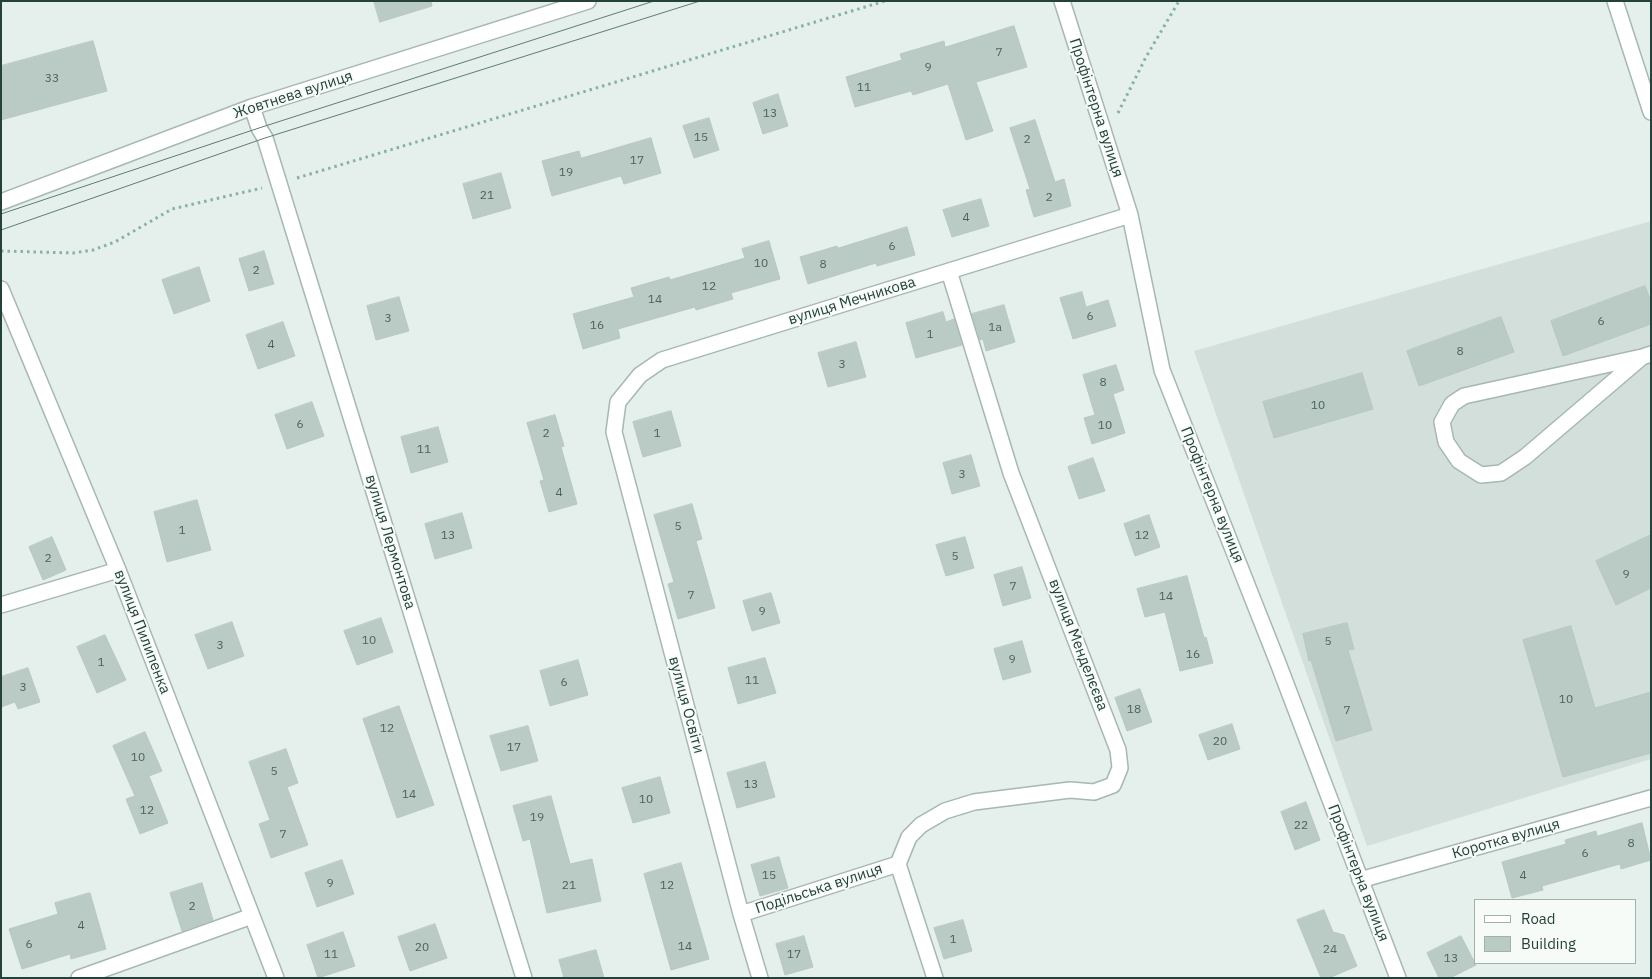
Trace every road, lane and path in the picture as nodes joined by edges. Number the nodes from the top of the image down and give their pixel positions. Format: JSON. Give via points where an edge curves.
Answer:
{"nodes":[{"id":1,"x":588,"y":1,"type":"edge"},
{"id":2,"x":885,"y":1,"type":"edge"},
{"id":3,"x":1062,"y":1,"type":"edge"},
{"id":4,"x":1179,"y":1,"type":"edge"},
{"id":5,"x":1615,"y":1,"type":"edge"},
{"id":6,"x":252,"y":107,"type":"junction"},
{"id":7,"x":1651,"y":112,"type":"edge"},
{"id":8,"x":1105,"y":138,"type":"junction"},
{"id":9,"x":279,"y":184,"type":"junction"},
{"id":10,"x":1,"y":202,"type":"edge"},
{"id":11,"x":1130,"y":215,"type":"junction"},
{"id":12,"x":1,"y":251,"type":"edge"},
{"id":13,"x":949,"y":271,"type":"junction"},
{"id":14,"x":1,"y":289,"type":"edge"},
{"id":15,"x":1646,"y":356,"type":"edge"},
{"id":16,"x":614,"y":432,"type":"joint"},
{"id":17,"x":118,"y":570,"type":"junction"},
{"id":18,"x":1,"y":606,"type":"edge"},
{"id":19,"x":1651,"y":798,"type":"edge"},
{"id":20,"x":898,"y":864,"type":"junction"},
{"id":21,"x":1360,"y":880,"type":"junction"},
{"id":22,"x":741,"y":914,"type":"junction"},
{"id":23,"x":252,"y":916,"type":"junction"},
{"id":24,"x":79,"y":978,"type":"edge"},
{"id":25,"x":276,"y":978,"type":"edge"},
{"id":26,"x":524,"y":978,"type":"edge"},
{"id":27,"x":760,"y":978,"type":"edge"},
{"id":28,"x":935,"y":978,"type":"edge"},
{"id":29,"x":1398,"y":978,"type":"edge"}],
"edges":[{"from":1,"to":6,"type":"street","name":"Жовтнева вулиця"},
{"from":2,"to":9,"type":"path"},
{"from":3,"to":8,"type":"street","name":"Профінтерна вулиця"},
{"from":4,"to":8,"type":"path","via":[[1146,56]]},
{"from":5,"to":7,"type":"street"},
{"from":6,"to":9,"type":"street","name":"вулиця Лермонтова"},
{"from":6,"to":10,"type":"street","name":"Жовтнева вулиця"},
{"from":8,"to":11,"type":"street","name":"Профінтерна вулиця"},
{"from":9,"to":12,"type":"path","via":[[172,210],[115,242],[93,250]]},
{"from":9,"to":26,"type":"street","name":"вулиця Лермонтова"},
{"from":11,"to":13,"type":"street","name":"вулиця Мечникова"},
{"from":11,"to":21,"type":"street","name":"Профінтерна вулиця","via":[[1162,370]]},
{"from":13,"to":16,"type":"street","name":"вулиця Мечникова","via":[[662,360],[640,375],[618,402]]},
{"from":13,"to":20,"type":"street","name":"вулиця Менделєєва","via":[[1012,473],[1118,750],[1120,768],[1113,785],[1094,792],[1070,790],[984,801],[945,811],[921,825],[909,837]]},
{"from":14,"to":17,"type":"street","name":"вулиця Пилипенка"},
{"from":15,"to":15,"type":"street","via":[[1525,457],[1501,473],[1481,475],[1459,461],[1446,442],[1442,422],[1452,404],[1464,396]]},
{"from":16,"to":22,"type":"street","name":"вулиця Освіти"},
{"from":17,"to":18,"type":"street"},
{"from":17,"to":23,"type":"street","name":"вулиця Пилипенка"},
{"from":19,"to":21,"type":"street","name":"Коротка вулиця"},
{"from":20,"to":22,"type":"street","name":"Подільська вулиця"},
{"from":20,"to":28,"type":"street","name":"Подільська вулиця"},
{"from":21,"to":29,"type":"street","name":"Профінтерна вулиця"},
{"from":22,"to":27,"type":"street","name":"вулиця Освіти"},
{"from":23,"to":24,"type":"street"},
{"from":23,"to":25,"type":"street","name":"вулиця Пилипенка"}]}
